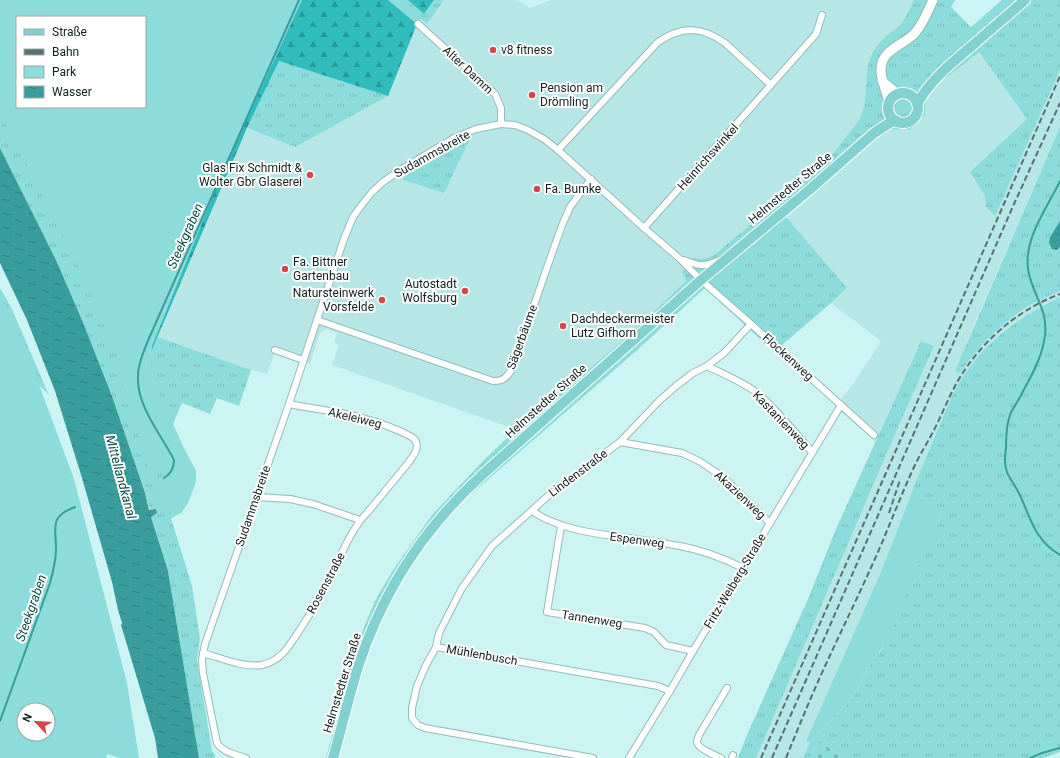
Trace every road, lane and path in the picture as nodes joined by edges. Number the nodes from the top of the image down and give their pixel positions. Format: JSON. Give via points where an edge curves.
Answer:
{"nodes":[{"id":1,"x":933,"y":0,"type":"edge"},
{"id":2,"x":1025,"y":0,"type":"edge"},
{"id":3,"x":822,"y":15,"type":"dead end"},
{"id":4,"x":418,"y":24,"type":"dead end"},
{"id":5,"x":938,"y":76,"type":"junction"},
{"id":6,"x":882,"y":82,"type":"junction"},
{"id":7,"x":771,"y":85,"type":"junction"},
{"id":8,"x":905,"y":94,"type":"junction"},
{"id":9,"x":917,"y":104,"type":"junction"},
{"id":10,"x":889,"y":106,"type":"junction"},
{"id":11,"x":896,"y":120,"type":"junction"},
{"id":12,"x":501,"y":124,"type":"junction"},
{"id":13,"x":874,"y":133,"type":"junction"},
{"id":14,"x":558,"y":150,"type":"junction"},
{"id":15,"x":590,"y":179,"type":"junction"},
{"id":16,"x":644,"y":228,"type":"junction"},
{"id":17,"x":679,"y":258,"type":"junction"},
{"id":18,"x":726,"y":259,"type":"junction"},
{"id":19,"x":701,"y":280,"type":"junction"},
{"id":20,"x":316,"y":320,"type":"junction"},
{"id":21,"x":751,"y":324,"type":"junction"},
{"id":22,"x":275,"y":350,"type":"dead end"},
{"id":23,"x":303,"y":360,"type":"junction"},
{"id":24,"x":707,"y":366,"type":"junction"},
{"id":25,"x":289,"y":404,"type":"junction"},
{"id":26,"x":841,"y":405,"type":"junction"},
{"id":27,"x":874,"y":436,"type":"dead end"},
{"id":28,"x":620,"y":442,"type":"junction"},
{"id":29,"x":417,"y":444,"type":"joint"},
{"id":30,"x":812,"y":452,"type":"junction"},
{"id":31,"x":256,"y":497,"type":"junction"},
{"id":32,"x":532,"y":511,"type":"junction"},
{"id":33,"x":360,"y":520,"type":"junction"},
{"id":34,"x":770,"y":523,"type":"junction"},
{"id":35,"x":561,"y":526,"type":"junction"},
{"id":36,"x":743,"y":568,"type":"junction"},
{"id":37,"x":436,"y":647,"type":"junction"},
{"id":38,"x":693,"y":652,"type":"junction"},
{"id":39,"x":203,"y":653,"type":"junction"},
{"id":40,"x":727,"y":688,"type":"dead end"},
{"id":41,"x":670,"y":691,"type":"junction"},
{"id":42,"x":246,"y":758,"type":"edge"},
{"id":43,"x":333,"y":758,"type":"edge"},
{"id":44,"x":593,"y":758,"type":"edge"},
{"id":45,"x":629,"y":758,"type":"edge"},
{"id":46,"x":721,"y":758,"type":"edge"}],
"edges":[{"from":1,"to":6,"type":"main road","via":[[916,31],[887,53],[882,63]]},
{"from":2,"to":5,"type":"main road"},
{"from":3,"to":7,"type":"street","name":"Heinrichswinkel","via":[[816,34]]},
{"from":4,"to":12,"type":"street","name":"Alter Damm","via":[[495,94],[501,108]]},
{"from":5,"to":8,"type":"main road","via":[[918,90]]},
{"from":5,"to":9,"type":"main road"},
{"from":6,"to":8,"type":"main road","via":[[894,91]]},
{"from":6,"to":10,"type":"main road"},
{"from":7,"to":14,"type":"street","via":[[717,37],[699,30],[678,32],[658,42]]},
{"from":7,"to":16,"type":"street","name":"Heinrichswinkel"},
{"from":8,"to":9,"type":"main road","via":[[915,99]]},
{"from":8,"to":10,"type":"main road","via":[[893,97]]},
{"from":9,"to":11,"type":"main road","via":[[917,112],[913,119],[905,122]]},
{"from":10,"to":11,"type":"main road","via":[[890,114]]},
{"from":10,"to":13,"type":"main road","name":"Helmstedter Straße","via":[[883,121]]},
{"from":11,"to":13,"type":"main road","name":"Helmstedter Straße"},
{"from":12,"to":14,"type":"street","name":"Sudammsbreite","via":[[528,130]]},
{"from":12,"to":20,"type":"street","name":"Sudammsbreite","via":[[476,129],[454,138],[400,170],[372,192],[353,217]]},
{"from":13,"to":18,"type":"main road","name":"Helmstedter Straße"},
{"from":14,"to":15,"type":"street","name":"Sudammsbreite"},
{"from":15,"to":16,"type":"street","name":"Sudammsbreite"},
{"from":15,"to":20,"type":"street","name":"Sägerbäume","via":[[570,207],[563,223],[507,378],[493,381]]},
{"from":16,"to":17,"type":"street","name":"Sudammsbreite"},
{"from":17,"to":18,"type":"street","name":"Sudammsbreite","via":[[692,264],[704,265]]},
{"from":17,"to":19,"type":"street","name":"Sudammsbreite"},
{"from":18,"to":19,"type":"main road","name":"Helmstedter Straße"},
{"from":19,"to":21,"type":"street","name":"Flockenweg"},
{"from":19,"to":43,"type":"main road","name":"Helmstedter Straße","via":[[469,487],[431,529],[398,577],[372,630],[355,677]]},
{"from":20,"to":23,"type":"street","name":"Sudammsbreite"},
{"from":21,"to":24,"type":"street","name":"Lindenstraße","via":[[724,353]]},
{"from":21,"to":26,"type":"street","name":"Flockenweg"},
{"from":22,"to":23,"type":"street"},
{"from":23,"to":25,"type":"street","name":"Sudammsbreite"},
{"from":24,"to":28,"type":"street","name":"Lindenstraße","via":[[676,386]]},
{"from":24,"to":30,"type":"street","name":"Kastanienweg","via":[[756,392]]},
{"from":25,"to":29,"type":"street","name":"Akeleiweg","via":[[378,423],[410,436]]},
{"from":25,"to":31,"type":"street","name":"Sudammsbreite"},
{"from":26,"to":27,"type":"street","name":"Flockenweg"},
{"from":26,"to":30,"type":"street","name":"Fritz-Weiberg-Straße"},
{"from":28,"to":32,"type":"street","name":"Lindenstraße","via":[[549,495]]},
{"from":28,"to":34,"type":"street","name":"Akazienweg","via":[[682,453],[699,461],[723,477]]},
{"from":29,"to":33,"type":"street","name":"Rosenstraße","via":[[409,462]]},
{"from":30,"to":34,"type":"street","name":"Fritz-Weiberg-Straße"},
{"from":31,"to":33,"type":"street","via":[[290,499],[313,504]]},
{"from":31,"to":39,"type":"street","name":"Sudammsbreite"},
{"from":32,"to":35,"type":"street","name":"Espenweg"},
{"from":32,"to":37,"type":"street","name":"Lindenstraße","via":[[492,546],[476,567],[449,612],[439,633]]},
{"from":33,"to":39,"type":"street","name":"Rosenstraße","via":[[318,602],[278,658],[262,665],[245,665]]},
{"from":34,"to":36,"type":"street","name":"Fritz-Weiberg-Straße"},
{"from":35,"to":36,"type":"street","name":"Espenweg","via":[[700,550]]},
{"from":35,"to":38,"type":"street","name":"Tannenweg","via":[[547,612],[645,628],[654,632],[666,644]]},
{"from":36,"to":38,"type":"street","name":"Fritz-Weiberg-Straße"},
{"from":37,"to":41,"type":"street","name":"Mühlenbusch","via":[[658,686]]},
{"from":37,"to":44,"type":"street","name":"Mühlenbusch","via":[[415,693],[412,718],[418,725]]},
{"from":38,"to":41,"type":"street","name":"Fritz-Weiberg-Straße"},
{"from":39,"to":42,"type":"street","name":"Sudammsbreite","via":[[203,673],[217,743],[227,751]]},
{"from":40,"to":46,"type":"street","via":[[697,742],[701,748]]},
{"from":41,"to":45,"type":"street","name":"Fritz-Weiberg-Straße"}]}
